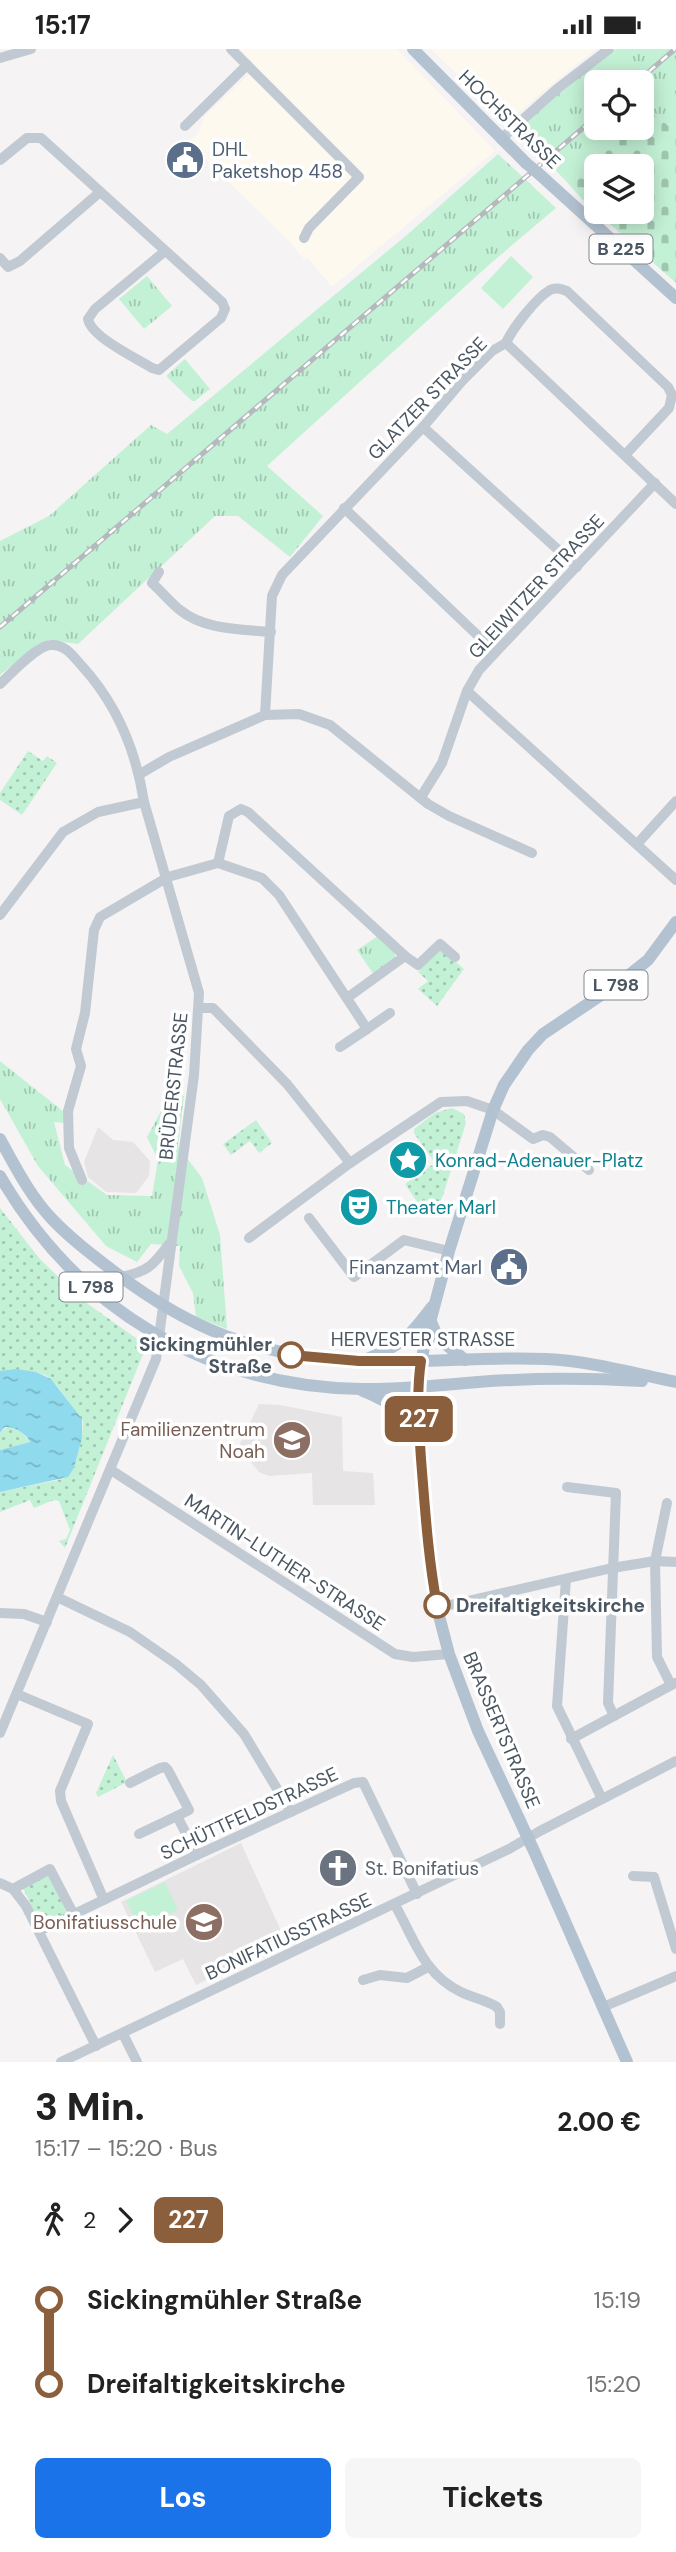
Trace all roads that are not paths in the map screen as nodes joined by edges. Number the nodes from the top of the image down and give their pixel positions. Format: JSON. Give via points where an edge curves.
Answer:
{"nodes":[{"id":1,"x":31,"y":49,"type":"edge"},
{"id":2,"x":231,"y":49,"type":"edge"},
{"id":3,"x":413,"y":49,"type":"edge"},
{"id":4,"x":609,"y":49,"type":"edge"},
{"id":5,"x":0,"y":58,"type":"edge"},
{"id":6,"x":247,"y":65,"type":"junction"},
{"id":7,"x":185,"y":126,"type":"dead end"},
{"id":8,"x":501,"y":139,"type":"junction"},
{"id":9,"x":0,"y":160,"type":"edge"},
{"id":10,"x":100,"y":192,"type":"junction"},
{"id":11,"x":304,"y":238,"type":"dead end"},
{"id":12,"x":164,"y":252,"type":"junction"},
{"id":13,"x":0,"y":258,"type":"edge"},
{"id":14,"x":676,"y":297,"type":"edge"},
{"id":15,"x":506,"y":343,"type":"junction"},
{"id":16,"x":423,"y":427,"type":"junction"},
{"id":17,"x":625,"y":455,"type":"junction"},
{"id":18,"x":655,"y":483,"type":"junction"},
{"id":19,"x":676,"y":504,"type":"edge"},
{"id":20,"x":344,"y":508,"type":"junction"},
{"id":21,"x":577,"y":567,"type":"junction"},
{"id":22,"x":159,"y":572,"type":"dead end"},
{"id":23,"x":271,"y":632,"type":"junction"},
{"id":24,"x":494,"y":652,"type":"junction"},
{"id":25,"x":0,"y":684,"type":"edge"},
{"id":26,"x":467,"y":691,"type":"junction"},
{"id":27,"x":265,"y":715,"type":"junction"},
{"id":28,"x":140,"y":774,"type":"junction"},
{"id":29,"x":421,"y":797,"type":"junction"},
{"id":30,"x":676,"y":801,"type":"edge"},
{"id":31,"x":144,"y":802,"type":"junction"},
{"id":32,"x":638,"y":843,"type":"junction"},
{"id":33,"x":532,"y":853,"type":"dead end"},
{"id":34,"x":218,"y":863,"type":"junction"},
{"id":35,"x":168,"y":877,"type":"junction"},
{"id":36,"x":676,"y":880,"type":"edge"},
{"id":37,"x":0,"y":915,"type":"edge"},
{"id":38,"x":676,"y":922,"type":"edge"},
{"id":39,"x":405,"y":956,"type":"junction"},
{"id":40,"x":455,"y":957,"type":"dead end"},
{"id":41,"x":347,"y":998,"type":"junction"},
{"id":42,"x":200,"y":1009,"type":"junction"},
{"id":43,"x":390,"y":1013,"type":"dead end"},
{"id":44,"x":367,"y":1029,"type":"junction"},
{"id":45,"x":340,"y":1047,"type":"dead end"},
{"id":46,"x":493,"y":1110,"type":"junction"},
{"id":47,"x":0,"y":1139,"type":"edge"},
{"id":48,"x":349,"y":1163,"type":"junction"},
{"id":49,"x":589,"y":1170,"type":"dead end"},
{"id":50,"x":0,"y":1176,"type":"edge"},
{"id":51,"x":82,"y":1180,"type":"dead end"},
{"id":52,"x":309,"y":1218,"type":"dead end"},
{"id":53,"x":249,"y":1238,"type":"dead end"},
{"id":54,"x":172,"y":1241,"type":"junction"},
{"id":55,"x":449,"y":1251,"type":"junction"},
{"id":56,"x":121,"y":1277,"type":"junction"},
{"id":57,"x":435,"y":1304,"type":"junction"},
{"id":58,"x":163,"y":1306,"type":"junction"},
{"id":59,"x":430,"y":1322,"type":"junction"},
{"id":60,"x":160,"y":1338,"type":"junction"},
{"id":61,"x":465,"y":1360,"type":"junction"},
{"id":62,"x":359,"y":1361,"type":"junction"},
{"id":63,"x":421,"y":1361,"type":"junction"},
{"id":64,"x":676,"y":1382,"type":"edge"},
{"id":65,"x":417,"y":1387,"type":"junction"},
{"id":66,"x":358,"y":1389,"type":"junction"},
{"id":67,"x":420,"y":1435,"type":"junction"},
{"id":68,"x":111,"y":1469,"type":"junction"},
{"id":69,"x":567,"y":1487,"type":"dead end"},
{"id":70,"x":667,"y":1503,"type":"dead end"},
{"id":71,"x":655,"y":1562,"type":"junction"},
{"id":72,"x":676,"y":1562,"type":"edge"},
{"id":73,"x":612,"y":1568,"type":"junction"},
{"id":74,"x":566,"y":1579,"type":"junction"},
{"id":75,"x":57,"y":1597,"type":"junction"},
{"id":76,"x":437,"y":1608,"type":"junction"},
{"id":77,"x":0,"y":1613,"type":"edge"},
{"id":78,"x":47,"y":1622,"type":"junction"},
{"id":79,"x":449,"y":1654,"type":"junction"},
{"id":80,"x":673,"y":1684,"type":"edge"},
{"id":81,"x":17,"y":1694,"type":"junction"},
{"id":82,"x":614,"y":1716,"type":"junction"},
{"id":83,"x":0,"y":1733,"type":"edge"},
{"id":84,"x":571,"y":1739,"type":"junction"},
{"id":85,"x":676,"y":1761,"type":"edge"},
{"id":86,"x":130,"y":1783,"type":"dead end"},
{"id":87,"x":602,"y":1799,"type":"junction"},
{"id":88,"x":291,"y":1812,"type":"junction"},
{"id":89,"x":177,"y":1816,"type":"junction"},
{"id":90,"x":139,"y":1834,"type":"dead end"},
{"id":91,"x":528,"y":1838,"type":"junction"},
{"id":92,"x":197,"y":1855,"type":"junction"},
{"id":93,"x":633,"y":1876,"type":"dead end"},
{"id":94,"x":0,"y":1884,"type":"edge"},
{"id":95,"x":13,"y":1889,"type":"junction"},
{"id":96,"x":417,"y":1894,"type":"junction"},
{"id":97,"x":104,"y":1900,"type":"junction"},
{"id":98,"x":395,"y":1905,"type":"junction"},
{"id":99,"x":74,"y":1915,"type":"junction"},
{"id":100,"x":39,"y":1931,"type":"junction"},
{"id":101,"x":676,"y":1949,"type":"edge"},
{"id":102,"x":428,"y":1967,"type":"junction"},
{"id":103,"x":676,"y":1976,"type":"edge"},
{"id":104,"x":363,"y":1980,"type":"dead end"},
{"id":105,"x":603,"y":2007,"type":"junction"},
{"id":106,"x":500,"y":2024,"type":"dead end"},
{"id":107,"x":123,"y":2034,"type":"junction"},
{"id":108,"x":96,"y":2046,"type":"junction"},
{"id":109,"x":61,"y":2062,"type":"edge"},
{"id":110,"x":137,"y":2062,"type":"edge"},
{"id":111,"x":627,"y":2062,"type":"edge"}],
"edges":[{"from":1,"to":5,"type":"street"},
{"from":2,"to":6,"type":"street"},
{"from":3,"to":8,"type":"main road","name":"HOCHSTRASSE","number":"B 225"},
{"from":4,"to":8,"type":"street"},
{"from":6,"to":7,"type":"street"},
{"from":6,"to":11,"type":"street","via":[[359,177],[309,227]]},
{"from":8,"to":14,"type":"main road","name":"HOCHSTRASSE","number":"B 225","bridge":true},
{"from":9,"to":10,"type":"street","via":[[27,138],[41,138]]},
{"from":10,"to":12,"type":"street"},
{"from":10,"to":13,"type":"street","via":[[20,261],[8,267]]},
{"from":12,"to":12,"type":"street","via":[[225,309],[222,318],[159,369],[99,335],[88,319]]},
{"from":15,"to":16,"type":"street","name":"GLATZER STRASSE","via":[[462,381]]},
{"from":15,"to":17,"type":"street","name":"GLATZER STRASSE"},
{"from":15,"to":17,"type":"street","via":[[548,292],[558,288],[567,291],[628,348],[672,395],[669,408]]},
{"from":16,"to":20,"type":"street","name":"GLATZER STRASSE"},
{"from":16,"to":21,"type":"street"},
{"from":17,"to":18,"type":"street","name":"GLATZER STRASSE"},
{"from":18,"to":19,"type":"street","name":"GLATZER STRASSE"},
{"from":18,"to":21,"type":"street","name":"GLEIWITZER STRASSE"},
{"from":20,"to":23,"type":"street","name":"GLATZER STRASSE","via":[[282,575],[272,596]]},
{"from":20,"to":24,"type":"street"},
{"from":21,"to":24,"type":"street","name":"GLEIWITZER STRASSE"},
{"from":22,"to":23,"type":"street","via":[[152,583],[193,618]]},
{"from":23,"to":27,"type":"street","name":"GLATZER STRASSE"},
{"from":24,"to":26,"type":"street","name":"GLEIWITZER STRASSE"},
{"from":25,"to":28,"type":"street","name":"BRÜDERSTRASSE","via":[[41,648],[62,646],[110,702]]},
{"from":26,"to":29,"type":"street","name":"GLEIWITZER STRASSE","via":[[442,763]]},
{"from":26,"to":32,"type":"street"},
{"from":27,"to":28,"type":"street"},
{"from":27,"to":29,"type":"street","via":[[299,714],[320,720]]},
{"from":28,"to":31,"type":"street","name":"BRÜDERSTRASSE"},
{"from":29,"to":33,"type":"street"},
{"from":30,"to":32,"type":"street"},
{"from":31,"to":35,"type":"street","name":"BRÜDERSTRASSE"},
{"from":31,"to":37,"type":"street","via":[[98,812],[63,832]]},
{"from":32,"to":36,"type":"street"},
{"from":34,"to":35,"type":"street"},
{"from":34,"to":39,"type":"street","via":[[229,816],[241,809],[248,812]]},
{"from":34,"to":41,"type":"street","via":[[248,871],[270,884]]},
{"from":35,"to":42,"type":"street","name":"BRÜDERSTRASSE"},
{"from":35,"to":51,"type":"street","via":[[100,917],[94,930],[85,1013],[76,1049],[81,1066],[68,1111],[69,1148]]},
{"from":38,"to":46,"type":"main road","number":"L 798","via":[[648,960],[531,1046],[511,1072]]},
{"from":39,"to":40,"type":"street","via":[[418,965],[440,944]]},
{"from":39,"to":41,"type":"street"},
{"from":41,"to":44,"type":"street"},
{"from":42,"to":48,"type":"street","via":[[214,1008],[286,1084]]},
{"from":42,"to":54,"type":"street","name":"BRÜDERSTRASSE"},
{"from":43,"to":44,"type":"street"},
{"from":44,"to":45,"type":"street"},
{"from":46,"to":48,"type":"street","via":[[467,1101],[441,1102]]},
{"from":46,"to":49,"type":"street","via":[[533,1139],[550,1137]]},
{"from":46,"to":55,"type":"main road","name":"BRASSERTSTRASSE","number":"L 798"},
{"from":47,"to":56,"type":"main road","name":"HERVESTER STRASSE","number":"L 798","via":[[50,1217]]},
{"from":48,"to":53,"type":"street"},
{"from":50,"to":60,"type":"main road","name":"HERVESTER STRASSE","number":"L 798","via":[[53,1251],[94,1290]]},
{"from":52,"to":55,"type":"street","via":[[355,1277],[404,1240]]},
{"from":54,"to":56,"type":"street","via":[[143,1272]]},
{"from":54,"to":58,"type":"street","name":"BRÜDERSTRASSE"},
{"from":55,"to":57,"type":"main road","name":"BRASSERTSTRASSE","number":"L 798"},
{"from":56,"to":58,"type":"main road","name":"HERVESTER STRASSE","number":"L 798"},
{"from":57,"to":59,"type":"main road","name":"BRASSERTSTRASSE","number":"L 798"},
{"from":57,"to":62,"type":"main road","number":"L 798","via":[[406,1340]]},
{"from":58,"to":60,"type":"street","name":"BRÜDERSTRASSE"},
{"from":58,"to":62,"type":"main road","name":"HERVESTER STRASSE","number":"L 798","via":[[199,1327],[254,1346],[291,1355]]},
{"from":59,"to":61,"type":"main road","via":[[438,1338]]},
{"from":59,"to":63,"type":"main road","name":"BRASSERTSTRASSE","number":"L 798"},
{"from":60,"to":66,"type":"main road","name":"HERVESTER STRASSE","number":"L 798","via":[[255,1375]]},
{"from":60,"to":68,"type":"street","via":[[156,1359]]},
{"from":61,"to":63,"type":"main road","name":"HERVESTER STRASSE"},
{"from":61,"to":64,"type":"main road","name":"HERVESTER STRASSE","via":[[559,1360]]},
{"from":62,"to":63,"type":"main road","name":"HERVESTER STRASSE","number":"L 798"},
{"from":63,"to":65,"type":"main road","name":"BRASSERTSTRASSE","number":"L 798"},
{"from":64,"to":65,"type":"main road","name":"HERVESTER STRASSE","via":[[513,1380]]},
{"from":65,"to":66,"type":"main road","name":"HERVESTER STRASSE","number":"L 798"},
{"from":65,"to":67,"type":"main road","name":"BRASSERTSTRASSE"},
{"from":66,"to":67,"type":"main road","number":"L 798","via":[[397,1409]]},
{"from":67,"to":76,"type":"main road","name":"BRASSERTSTRASSE"},
{"from":68,"to":75,"type":"street"},
{"from":68,"to":79,"type":"street","name":"MARTIN-LUTHER-STRASSE","via":[[395,1654]]},
{"from":69,"to":73,"type":"street","via":[[616,1493]]},
{"from":70,"to":71,"type":"street"},
{"from":71,"to":72,"type":"street"},
{"from":71,"to":73,"type":"street"},
{"from":71,"to":80,"type":"street","via":[[657,1657]]},
{"from":73,"to":74,"type":"street"},
{"from":73,"to":82,"type":"street","via":[[608,1703]]},
{"from":74,"to":76,"type":"street"},
{"from":74,"to":84,"type":"street","via":[[557,1706]]},
{"from":75,"to":78,"type":"street"},
{"from":75,"to":88,"type":"street","via":[[130,1632],[201,1685],[244,1734]]},
{"from":76,"to":79,"type":"main road","name":"BRASSERTSTRASSE"},
{"from":77,"to":78,"type":"street","via":[[24,1614]]},
{"from":78,"to":81,"type":"street"},
{"from":79,"to":91,"type":"main road","name":"BRASSERTSTRASSE","via":[[469,1711]]},
{"from":80,"to":82,"type":"street"},
{"from":81,"to":83,"type":"street"},
{"from":81,"to":97,"type":"street","via":[[88,1724],[60,1791]]},
{"from":82,"to":84,"type":"street"},
{"from":84,"to":87,"type":"street"},
{"from":85,"to":87,"type":"street","name":"BONIFATIUSSTRASSE"},
{"from":86,"to":89,"type":"street","via":[[164,1767],[189,1810]]},
{"from":87,"to":91,"type":"street","name":"BONIFATIUSSTRASSE"},
{"from":88,"to":92,"type":"street","name":"SCHÜTTFELDSTRASSE"},
{"from":88,"to":96,"type":"street","name":"SCHÜTTFELDSTRASSE","via":[[363,1782]]},
{"from":89,"to":90,"type":"street"},
{"from":89,"to":92,"type":"street"},
{"from":91,"to":96,"type":"street","name":"BONIFATIUSSTRASSE"},
{"from":91,"to":105,"type":"main road","name":"BRASSERTSTRASSE"},
{"from":92,"to":97,"type":"street","name":"SCHÜTTFELDSTRASSE"},
{"from":93,"to":101,"type":"street","via":[[654,1877]]},
{"from":94,"to":95,"type":"street"},
{"from":95,"to":99,"type":"street","via":[[50,1868]]},
{"from":95,"to":100,"type":"street"},
{"from":96,"to":98,"type":"street","name":"BONIFATIUSSTRASSE"},
{"from":97,"to":99,"type":"street","name":"SCHÜTTFELDSTRASSE"},
{"from":98,"to":102,"type":"street"},
{"from":98,"to":107,"type":"street","name":"BONIFATIUSSTRASSE"},
{"from":99,"to":100,"type":"street","name":"SCHÜTTFELDSTRASSE"},
{"from":100,"to":108,"type":"street"},
{"from":102,"to":104,"type":"street","via":[[407,1978],[380,1975]]},
{"from":102,"to":106,"type":"street","via":[[461,1992],[497,2007]]},
{"from":103,"to":105,"type":"street"},
{"from":105,"to":111,"type":"main road","name":"BRASSERTSTRASSE"},
{"from":107,"to":108,"type":"street","name":"BONIFATIUSSTRASSE"},
{"from":107,"to":110,"type":"street"},
{"from":108,"to":109,"type":"street","name":"BONIFATIUSSTRASSE"}]}
